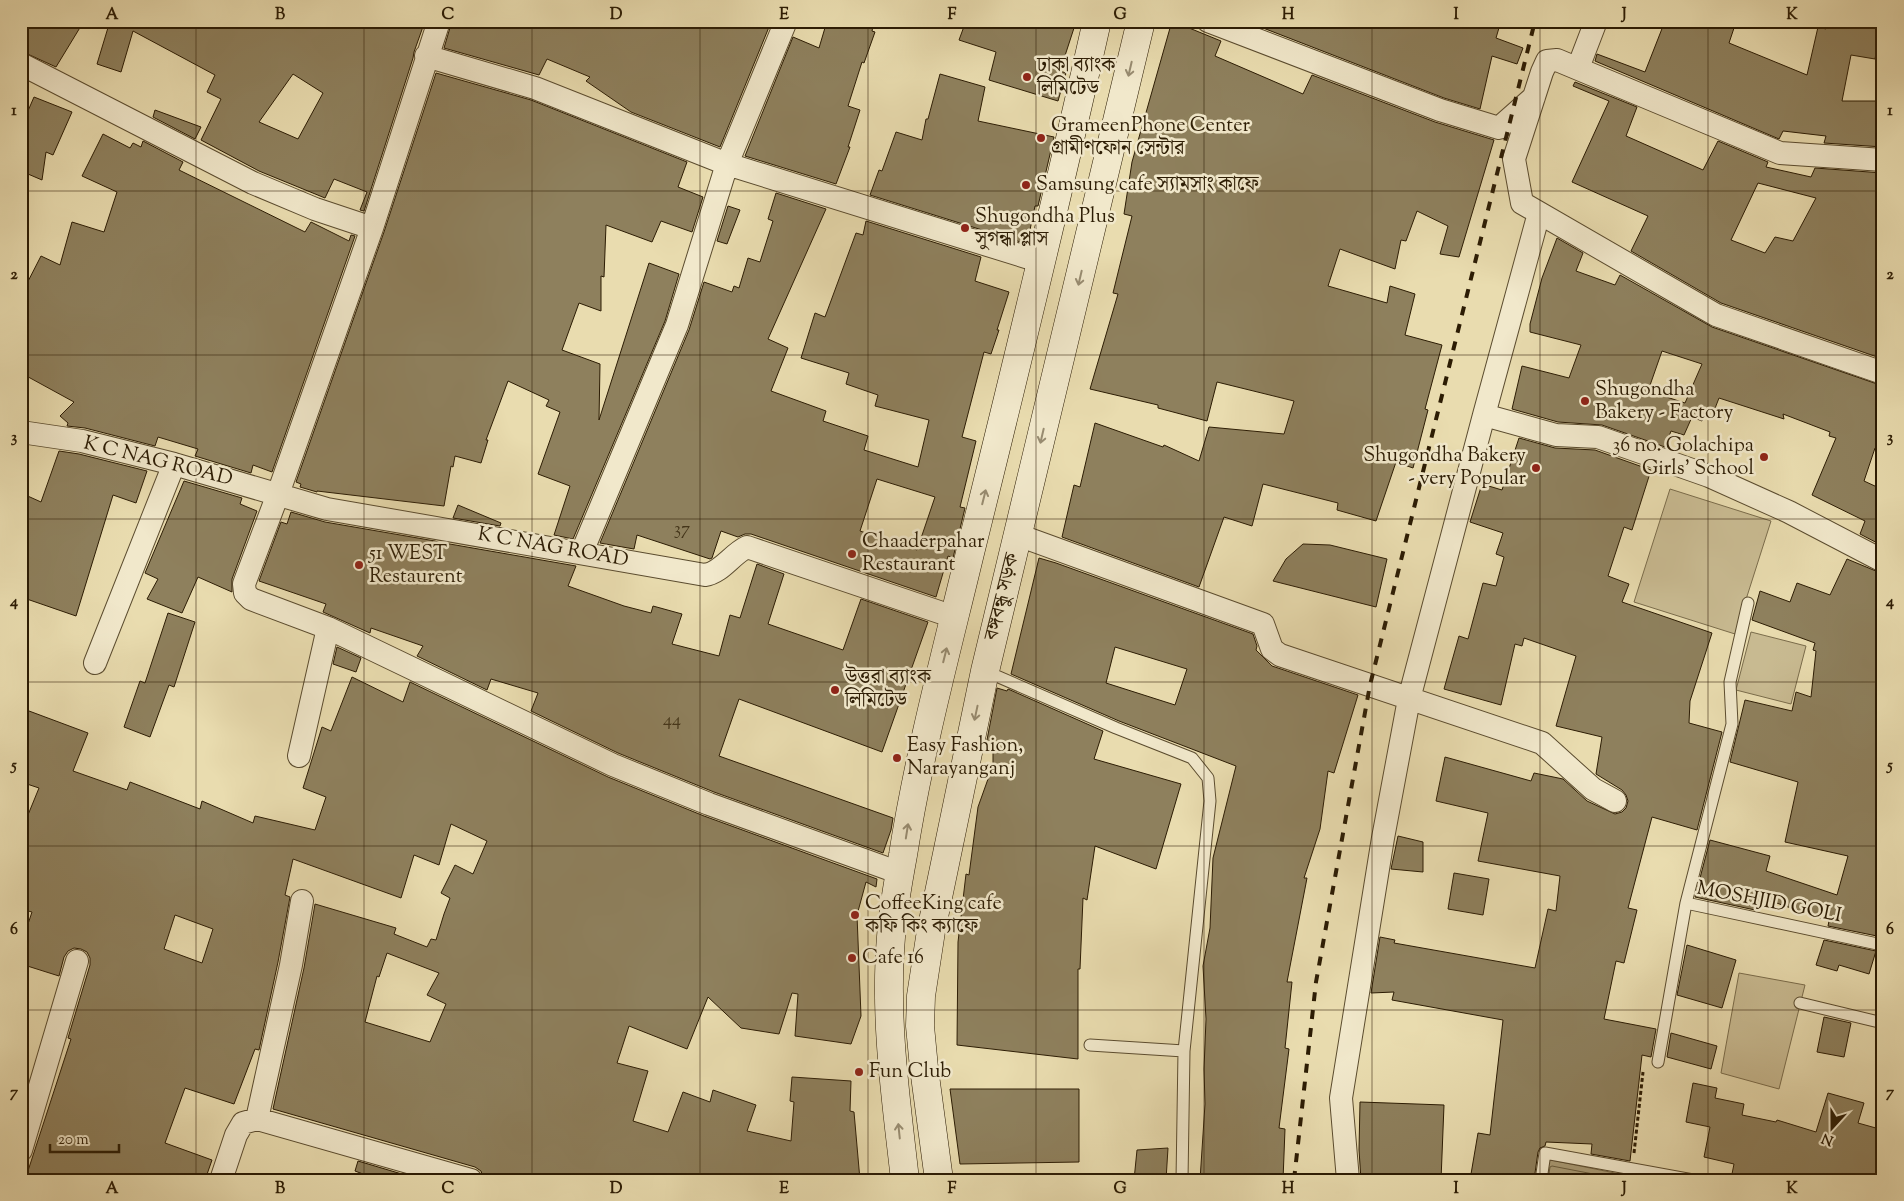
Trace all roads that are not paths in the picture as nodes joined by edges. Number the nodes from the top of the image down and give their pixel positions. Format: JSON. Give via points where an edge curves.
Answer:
{"nodes":[{"id":1,"x":439,"y":21,"type":"edge"},
{"id":2,"x":786,"y":21,"type":"edge"},
{"id":3,"x":1097,"y":21,"type":"edge"},
{"id":4,"x":1141,"y":21,"type":"edge"},
{"id":5,"x":1208,"y":21,"type":"edge"},
{"id":6,"x":1596,"y":21,"type":"edge"},
{"id":7,"x":426,"y":56,"type":"junction"},
{"id":8,"x":21,"y":64,"type":"edge"},
{"id":9,"x":1578,"y":68,"type":"junction"},
{"id":10,"x":1534,"y":97,"type":"junction"},
{"id":11,"x":1883,"y":160,"type":"edge"},
{"id":12,"x":727,"y":164,"type":"junction"},
{"id":13,"x":1539,"y":213,"type":"junction"},
{"id":14,"x":372,"y":228,"type":"junction"},
{"id":15,"x":1042,"y":262,"type":"junction"},
{"id":16,"x":1883,"y":373,"type":"edge"},
{"id":17,"x":1484,"y":415,"type":"junction"},
{"id":18,"x":21,"y":432,"type":"edge"},
{"id":19,"x":174,"y":464,"type":"junction"},
{"id":20,"x":278,"y":494,"type":"junction"},
{"id":21,"x":1018,"y":535,"type":"junction"},
{"id":22,"x":582,"y":552,"type":"junction"},
{"id":23,"x":1883,"y":561,"type":"edge"},
{"id":24,"x":1748,"y":603,"type":"dead end"},
{"id":25,"x":954,"y":617,"type":"junction"},
{"id":26,"x":328,"y":628,"type":"junction"},
{"id":27,"x":95,"y":663,"type":"dead end"},
{"id":28,"x":985,"y":671,"type":"junction"},
{"id":29,"x":1409,"y":699,"type":"junction"},
{"id":30,"x":299,"y":756,"type":"dead end"},
{"id":31,"x":1615,"y":801,"type":"dead end"},
{"id":32,"x":900,"y":873,"type":"junction"},
{"id":33,"x":302,"y":901,"type":"dead end"},
{"id":34,"x":1686,"y":903,"type":"junction"},
{"id":35,"x":1882,"y":943,"type":"edge"},
{"id":36,"x":77,"y":961,"type":"dead end"},
{"id":37,"x":1800,"y":1003,"type":"dead end"},
{"id":38,"x":1883,"y":1023,"type":"edge"},
{"id":39,"x":1090,"y":1045,"type":"dead end"},
{"id":40,"x":1184,"y":1051,"type":"junction"},
{"id":41,"x":1658,"y":1062,"type":"road end"},
{"id":42,"x":257,"y":1119,"type":"junction"},
{"id":43,"x":21,"y":1150,"type":"edge"},
{"id":44,"x":221,"y":1180,"type":"edge"},
{"id":45,"x":471,"y":1180,"type":"edge"},
{"id":46,"x":905,"y":1180,"type":"edge"},
{"id":47,"x":939,"y":1180,"type":"edge"},
{"id":48,"x":1182,"y":1180,"type":"edge"},
{"id":49,"x":1348,"y":1180,"type":"edge"},
{"id":50,"x":1541,"y":1180,"type":"edge"},
{"id":51,"x":1693,"y":1180,"type":"edge"}],
"edges":[{"from":1,"to":7,"type":"street"},
{"from":2,"to":12,"type":"street"},
{"from":3,"to":15,"type":"main road"},
{"from":4,"to":21,"type":"main road","name":"বঙ্গবন্ধু সড়ক","one_way":true},
{"from":5,"to":10,"type":"street","via":[[1440,110],[1498,128]]},
{"from":6,"to":9,"type":"street"},
{"from":7,"to":12,"type":"street","via":[[535,88]]},
{"from":7,"to":14,"type":"street"},
{"from":8,"to":14,"type":"street","via":[[253,183]]},
{"from":9,"to":10,"type":"street","via":[[1557,60],[1546,61]]},
{"from":9,"to":11,"type":"street","via":[[1780,153]]},
{"from":10,"to":13,"type":"street","via":[[1514,159],[1522,203]]},
{"from":12,"to":15,"type":"street"},
{"from":12,"to":22,"type":"street","via":[[677,324]]},
{"from":13,"to":16,"type":"street","via":[[1716,315]]},
{"from":13,"to":17,"type":"street"},
{"from":14,"to":20,"type":"street"},
{"from":25,"to":15,"type":"main road","one_way":true},
{"from":17,"to":23,"type":"street","via":[[1556,435],[1598,437],[1709,476],[1789,512]]},
{"from":17,"to":29,"type":"street"},
{"from":18,"to":19,"type":"street","name":"K C NAG ROAD","via":[[82,441]]},
{"from":19,"to":20,"type":"street","name":"K C NAG ROAD"},
{"from":19,"to":27,"type":"street"},
{"from":20,"to":22,"type":"street","name":"K C NAG ROAD","via":[[327,509]]},
{"from":20,"to":26,"type":"street","via":[[244,584],[246,593],[251,599]]},
{"from":21,"to":28,"type":"main road","name":"বঙ্গবন্ধু সড়ক"},
{"from":21,"to":29,"type":"street","via":[[1263,624],[1272,649],[1280,655]]},
{"from":22,"to":25,"type":"street","name":"K C NAG ROAD","via":[[705,575],[712,574],[731,560],[736,552],[747,547]]},
{"from":24,"to":34,"type":"lane","via":[[1730,682],[1732,724]]},
{"from":32,"to":25,"type":"main road","one_way":true,"via":[[923,749]]},
{"from":26,"to":30,"type":"street"},
{"from":26,"to":32,"type":"street","via":[[613,765],[709,804]]},
{"from":28,"to":40,"type":"lane","via":[[1192,758],[1208,778],[1210,801]]},
{"from":28,"to":47,"type":"main road","name":"বঙ্গবন্ধু সড়ক","one_way":true,"via":[[947,846],[921,996],[924,1068]]},
{"from":29,"to":31,"type":"street","via":[[1542,743],[1593,790]]},
{"from":29,"to":49,"type":"street","via":[[1341,1098]]},
{"from":46,"to":32,"type":"main road","one_way":true,"via":[[889,1022],[891,934]]},
{"from":33,"to":42,"type":"street"},
{"from":34,"to":35,"type":"lane","name":"MOSHJID GOLI"},
{"from":34,"to":41,"type":"lane","name":"MOSHJID GOLI"},
{"from":36,"to":43,"type":"street"},
{"from":37,"to":38,"type":"lane"},
{"from":39,"to":40,"type":"lane"},
{"from":40,"to":48,"type":"lane"},
{"from":42,"to":44,"type":"street","via":[[243,1123]]},
{"from":42,"to":45,"type":"street"},
{"from":50,"to":51,"type":"lane","via":[[1546,1153]]}]}
